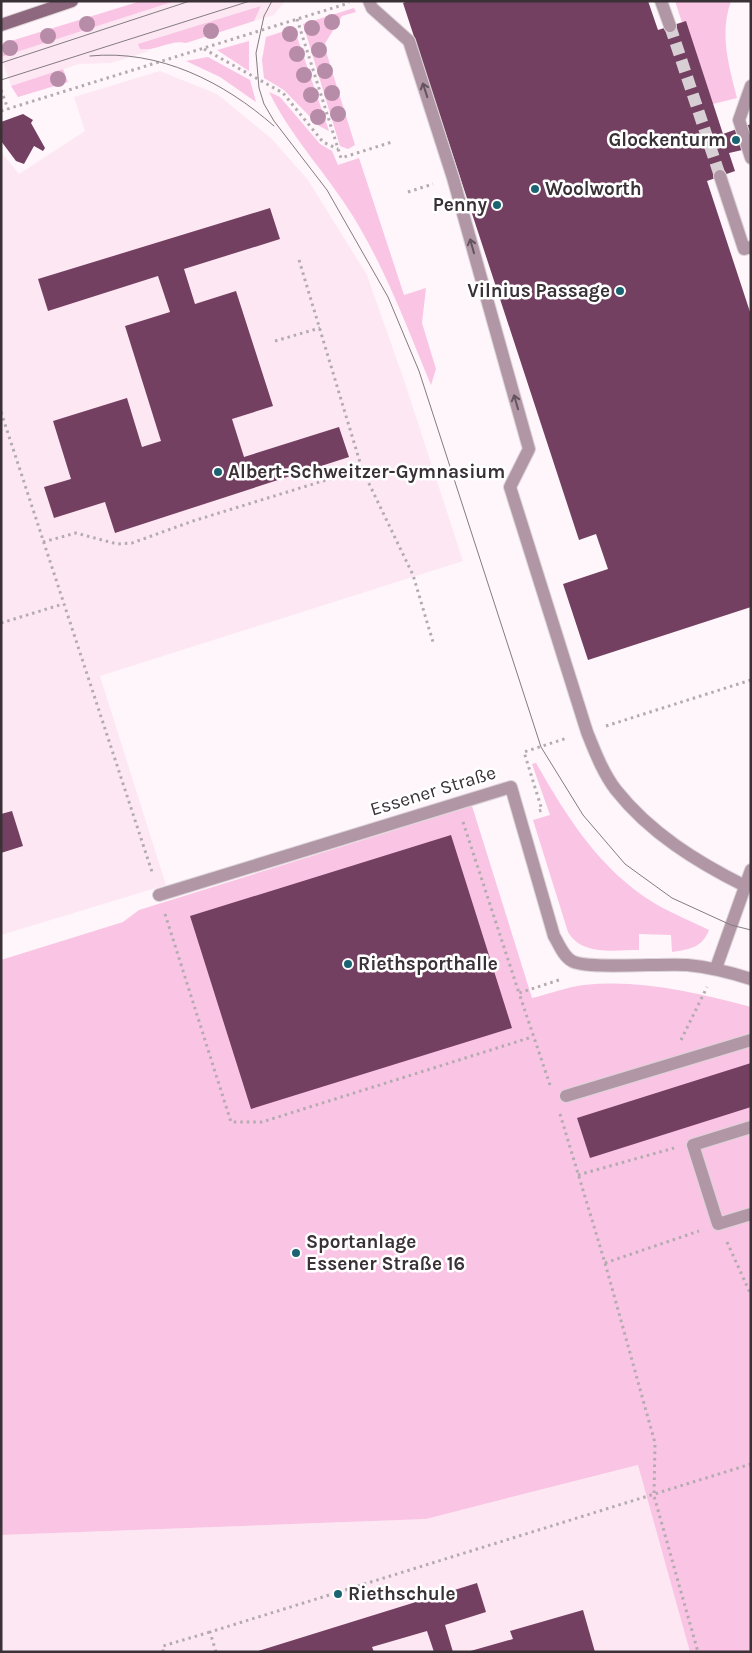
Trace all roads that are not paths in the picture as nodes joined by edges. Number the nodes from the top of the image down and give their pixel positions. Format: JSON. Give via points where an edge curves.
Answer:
{"nodes":[{"id":1,"x":72,"y":1,"type":"edge"},
{"id":2,"x":661,"y":1,"type":"edge"},
{"id":3,"x":370,"y":4,"type":"edge"},
{"id":4,"x":1,"y":24,"type":"edge"},
{"id":5,"x":670,"y":26,"type":"tunnel mouth"},
{"id":6,"x":751,"y":86,"type":"edge"},
{"id":7,"x":751,"y":158,"type":"edge"},
{"id":8,"x":720,"y":176,"type":"tunnel mouth"},
{"id":9,"x":751,"y":246,"type":"edge"},
{"id":10,"x":751,"y":870,"type":"edge"},
{"id":11,"x":745,"y":886,"type":"junction"},
{"id":12,"x":159,"y":895,"type":"road end"},
{"id":13,"x":716,"y":968,"type":"junction"},
{"id":14,"x":751,"y":979,"type":"edge"},
{"id":15,"x":751,"y":1040,"type":"edge"},
{"id":16,"x":566,"y":1096,"type":"dead end"},
{"id":17,"x":751,"y":1127,"type":"edge"},
{"id":18,"x":751,"y":1214,"type":"edge"}],
"edges":[{"from":1,"to":4,"type":"street"},
{"from":2,"to":5,"type":"street"},
{"from":11,"to":3,"type":"street","one_way":true,"via":[[705,866],[662,836],[616,790],[603,770],[587,732],[510,487],[529,450],[453,178],[410,41]]},
{"from":6,"to":7,"type":"street","via":[[739,120]]},
{"from":8,"to":9,"type":"street","via":[[744,249]]},
{"from":10,"to":11,"type":"street"},
{"from":11,"to":13,"type":"street"},
{"from":12,"to":13,"type":"street","name":"Essener Straße","via":[[511,787],[554,936],[572,962]]},
{"from":13,"to":14,"type":"street"},
{"from":15,"to":16,"type":"street"},
{"from":17,"to":18,"type":"street","via":[[693,1145],[718,1224]]}]}
